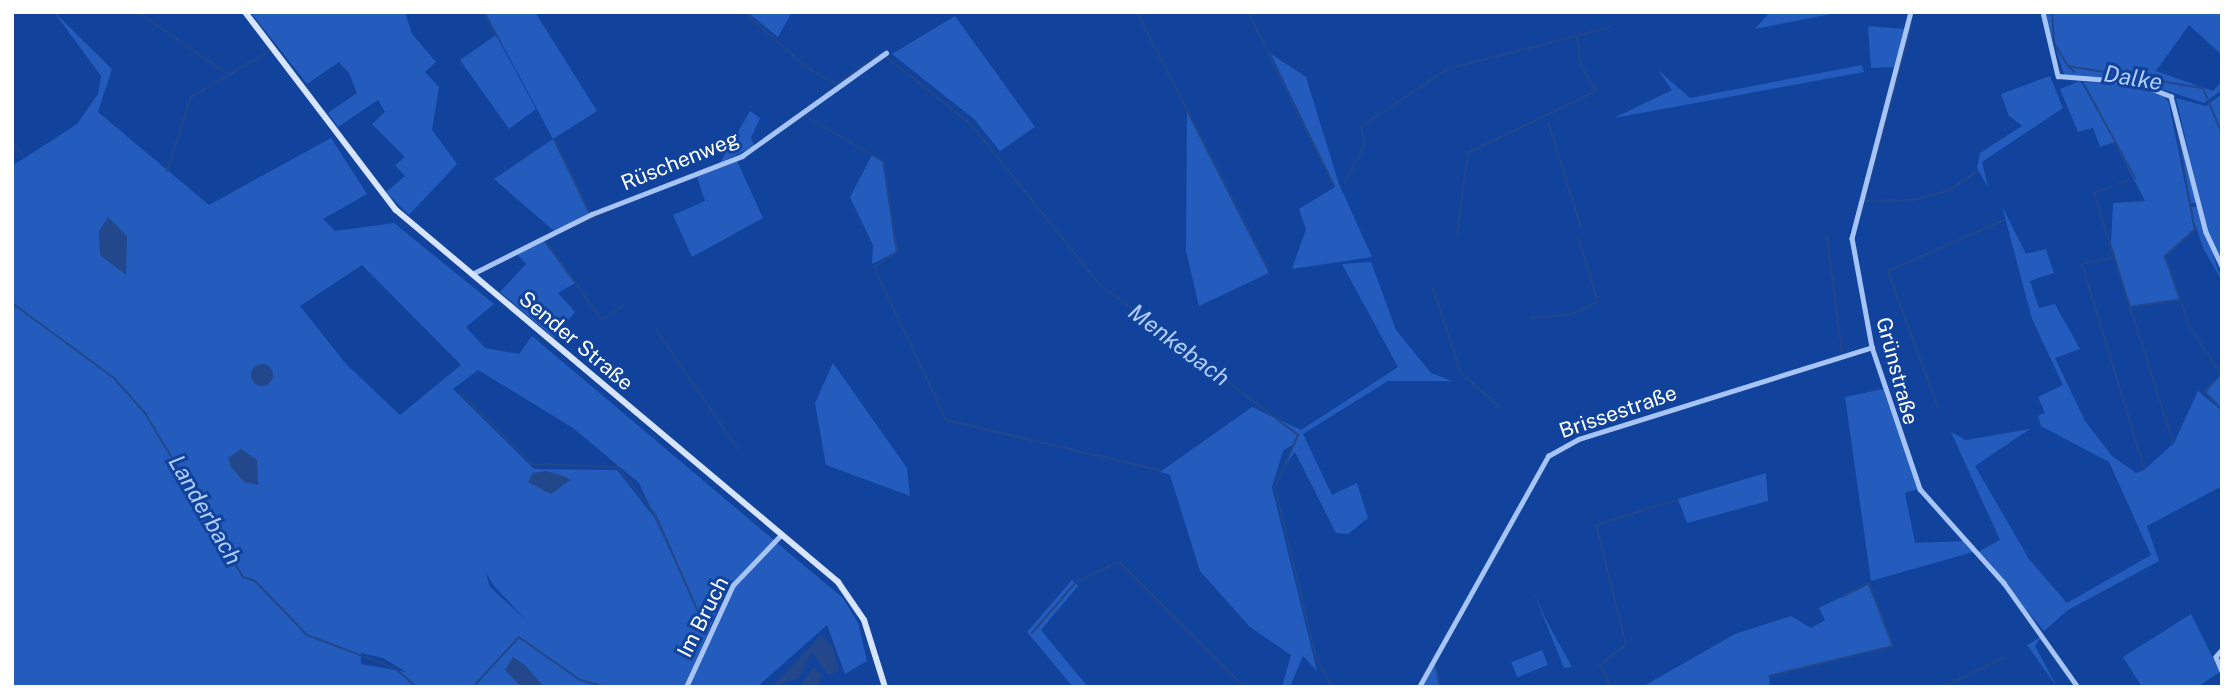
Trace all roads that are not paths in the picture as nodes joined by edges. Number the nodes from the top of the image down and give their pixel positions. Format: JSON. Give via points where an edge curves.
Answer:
{"nodes":[{"id":1,"x":245,"y":12,"type":"edge"},
{"id":2,"x":1911,"y":12,"type":"edge"},
{"id":3,"x":2043,"y":12,"type":"edge"},
{"id":4,"x":886,"y":53,"type":"dead end"},
{"id":5,"x":2222,"y":267,"type":"edge"},
{"id":6,"x":471,"y":275,"type":"junction"},
{"id":7,"x":1872,"y":347,"type":"junction"},
{"id":8,"x":781,"y":535,"type":"junction"},
{"id":9,"x":2222,"y":650,"type":"edge"},
{"id":10,"x":2222,"y":671,"type":"edge"},
{"id":11,"x":686,"y":687,"type":"edge"},
{"id":12,"x":885,"y":687,"type":"edge"},
{"id":13,"x":1419,"y":687,"type":"edge"},
{"id":14,"x":2078,"y":687,"type":"edge"}],
"edges":[{"from":1,"to":6,"type":"main road","name":"Sender Straße","via":[[382,196]]},
{"from":2,"to":7,"type":"street","name":"Grünstraße","via":[[1852,239]]},
{"from":3,"to":5,"type":"street","via":[[2058,76],[2134,82],[2171,96],[2206,232]]},
{"from":4,"to":6,"type":"street","name":"Rüschenweg","via":[[742,156],[592,214]]},
{"from":6,"to":8,"type":"main road","name":"Sender Straße"},
{"from":7,"to":13,"type":"street","name":"Brissestraße","via":[[1579,439],[1548,456]]},
{"from":7,"to":14,"type":"street","name":"Grünstraße","via":[[1920,489],[2004,583]]},
{"from":8,"to":11,"type":"street","name":"Im Bruch","via":[[733,585]]},
{"from":8,"to":12,"type":"main road","name":"Sender Straße","via":[[853,601]]},
{"from":9,"to":10,"type":"street","via":[[2216,657]]}]}
